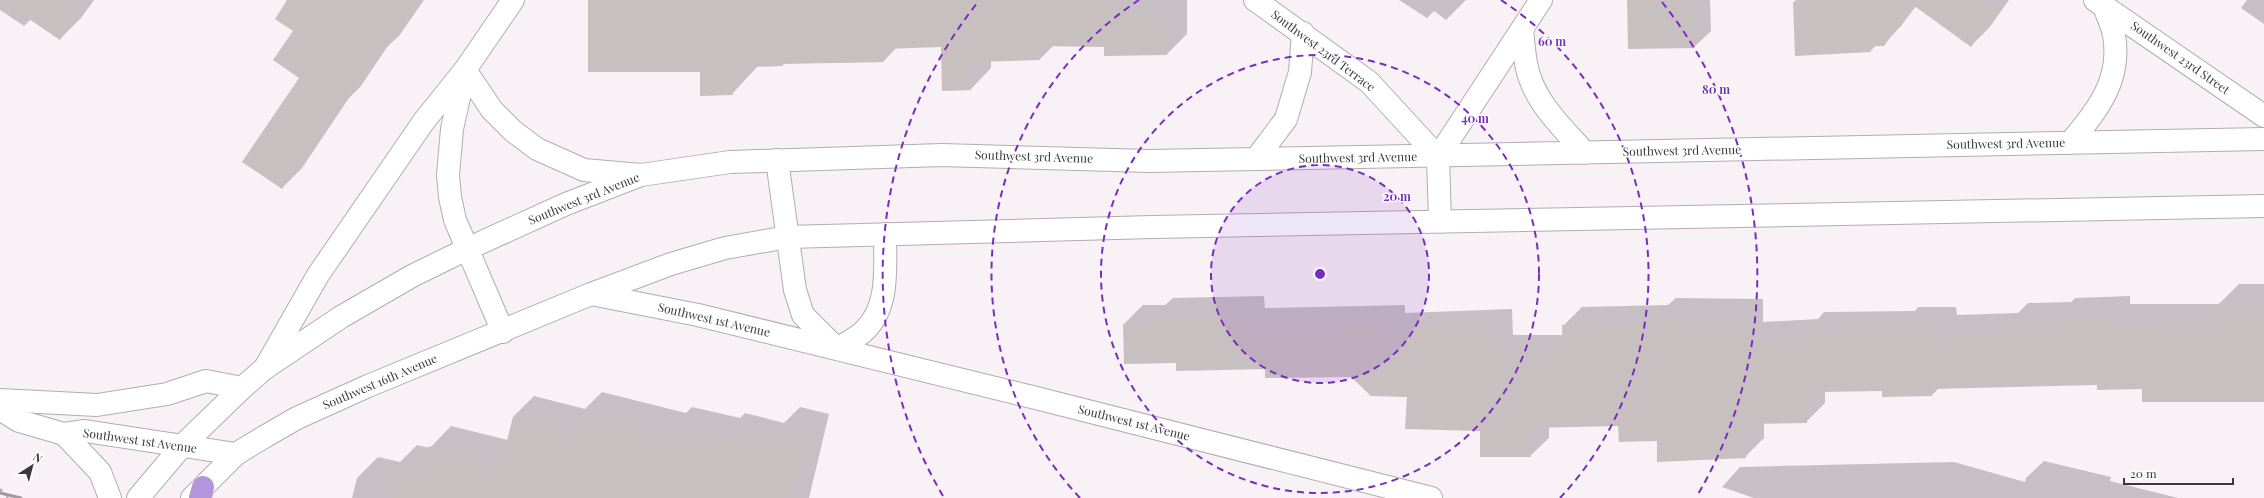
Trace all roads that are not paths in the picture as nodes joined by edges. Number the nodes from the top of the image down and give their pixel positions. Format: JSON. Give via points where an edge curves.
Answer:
{"nodes":[{"id":1,"x":513,"y":0,"type":"edge"},
{"id":2,"x":1255,"y":0,"type":"edge"},
{"id":3,"x":1542,"y":0,"type":"edge"},
{"id":4,"x":2100,"y":3,"type":"edge"},
{"id":5,"x":1522,"y":29,"type":"junction"},
{"id":6,"x":1303,"y":33,"type":"junction"},
{"id":7,"x":465,"y":70,"type":"junction"},
{"id":8,"x":2264,"y":116,"type":"edge"},
{"id":9,"x":2264,"y":139,"type":"edge"},
{"id":10,"x":2070,"y":143,"type":"junction"},
{"id":11,"x":1586,"y":153,"type":"junction"},
{"id":12,"x":1438,"y":157,"type":"junction"},
{"id":13,"x":1256,"y":159,"type":"junction"},
{"id":14,"x":777,"y":160,"type":"junction"},
{"id":15,"x":641,"y":175,"type":"junction"},
{"id":16,"x":2264,"y":206,"type":"edge"},
{"id":17,"x":1440,"y":222,"type":"junction"},
{"id":18,"x":886,"y":234,"type":"junction"},
{"id":19,"x":788,"y":237,"type":"junction"},
{"id":20,"x":467,"y":248,"type":"junction"},
{"id":21,"x":591,"y":294,"type":"junction"},
{"id":22,"x":502,"y":332,"type":"junction"},
{"id":23,"x":837,"y":349,"type":"junction"},
{"id":24,"x":265,"y":368,"type":"junction"},
{"id":25,"x":242,"y":388,"type":"junction"},
{"id":26,"x":0,"y":400,"type":"edge"},
{"id":27,"x":0,"y":409,"type":"edge"},
{"id":28,"x":64,"y":434,"type":"junction"},
{"id":29,"x":182,"y":446,"type":"junction"},
{"id":30,"x":236,"y":454,"type":"junction"},
{"id":31,"x":198,"y":494,"type":"edge"},
{"id":32,"x":110,"y":498,"type":"edge"},
{"id":33,"x":138,"y":498,"type":"edge"},
{"id":34,"x":1431,"y":498,"type":"edge"}],
"edges":[{"from":1,"to":7,"type":"main road"},
{"from":2,"to":6,"type":"main road","name":"Southwest 23rd Terrace"},
{"from":3,"to":5,"type":"main road"},
{"from":4,"to":8,"type":"main road","name":"Southwest 23rd Street"},
{"from":4,"to":10,"type":"main road","via":[[2114,34],[2116,53],[2113,77],[2104,98]]},
{"from":5,"to":11,"type":"main road","via":[[1526,64],[1539,98],[1554,119]]},
{"from":5,"to":12,"type":"main road"},
{"from":6,"to":12,"type":"main road","name":"Southwest 23rd Terrace","via":[[1369,82]]},
{"from":6,"to":13,"type":"main road","via":[[1300,72],[1286,119]]},
{"from":7,"to":15,"type":"main road","via":[[492,110],[513,131],[537,149],[584,170]]},
{"from":7,"to":20,"type":"main road","via":[[452,129],[448,175],[455,220]]},
{"from":7,"to":24,"type":"main road","via":[[424,121],[318,275]]},
{"from":9,"to":10,"type":"main road","name":"Southwest 3rd Avenue"},
{"from":10,"to":11,"type":"main road","name":"Southwest 3rd Avenue"},
{"from":11,"to":12,"type":"main road","name":"Southwest 3rd Avenue"},
{"from":12,"to":13,"type":"main road","name":"Southwest 3rd Avenue"},
{"from":12,"to":17,"type":"main road"},
{"from":13,"to":14,"type":"main road","name":"Southwest 3rd Avenue","via":[[1149,160],[942,154]]},
{"from":14,"to":15,"type":"main road","name":"Southwest 3rd Avenue","via":[[730,162]]},
{"from":14,"to":19,"type":"main road"},
{"from":15,"to":20,"type":"main road","name":"Southwest 3rd Avenue","via":[[566,204]]},
{"from":16,"to":17,"type":"main road"},
{"from":17,"to":18,"type":"main road"},
{"from":18,"to":19,"type":"main road"},
{"from":18,"to":23,"type":"main road","via":[[885,282],[880,307],[864,331]]},
{"from":19,"to":21,"type":"main road","via":[[725,248],[671,264]]},
{"from":19,"to":23,"type":"main road","via":[[795,290],[803,315]]},
{"from":20,"to":22,"type":"main road"},
{"from":20,"to":24,"type":"main road","via":[[412,276],[348,314]]},
{"from":21,"to":22,"type":"main road"},
{"from":21,"to":23,"type":"main road","name":"Southwest 1st Avenue","via":[[698,315]]},
{"from":22,"to":30,"type":"main road","name":"Southwest 16th Avenue","via":[[368,386],[297,418]]},
{"from":23,"to":34,"type":"main road","name":"Southwest 1st Avenue"},
{"from":24,"to":25,"type":"main road"},
{"from":25,"to":26,"type":"main road","via":[[206,381],[167,394],[97,405]]},
{"from":25,"to":29,"type":"main road"},
{"from":27,"to":28,"type":"main road","name":"Southwest 1st Avenue","via":[[19,421]]},
{"from":28,"to":29,"type":"main road","name":"Southwest 1st Avenue","via":[[85,431]]},
{"from":28,"to":32,"type":"main road","via":[[100,472]]},
{"from":29,"to":30,"type":"main road","name":"Southwest 1st Avenue"},
{"from":29,"to":33,"type":"main road"},
{"from":30,"to":31,"type":"main road","name":"Southwest 16th Avenue"}]}
